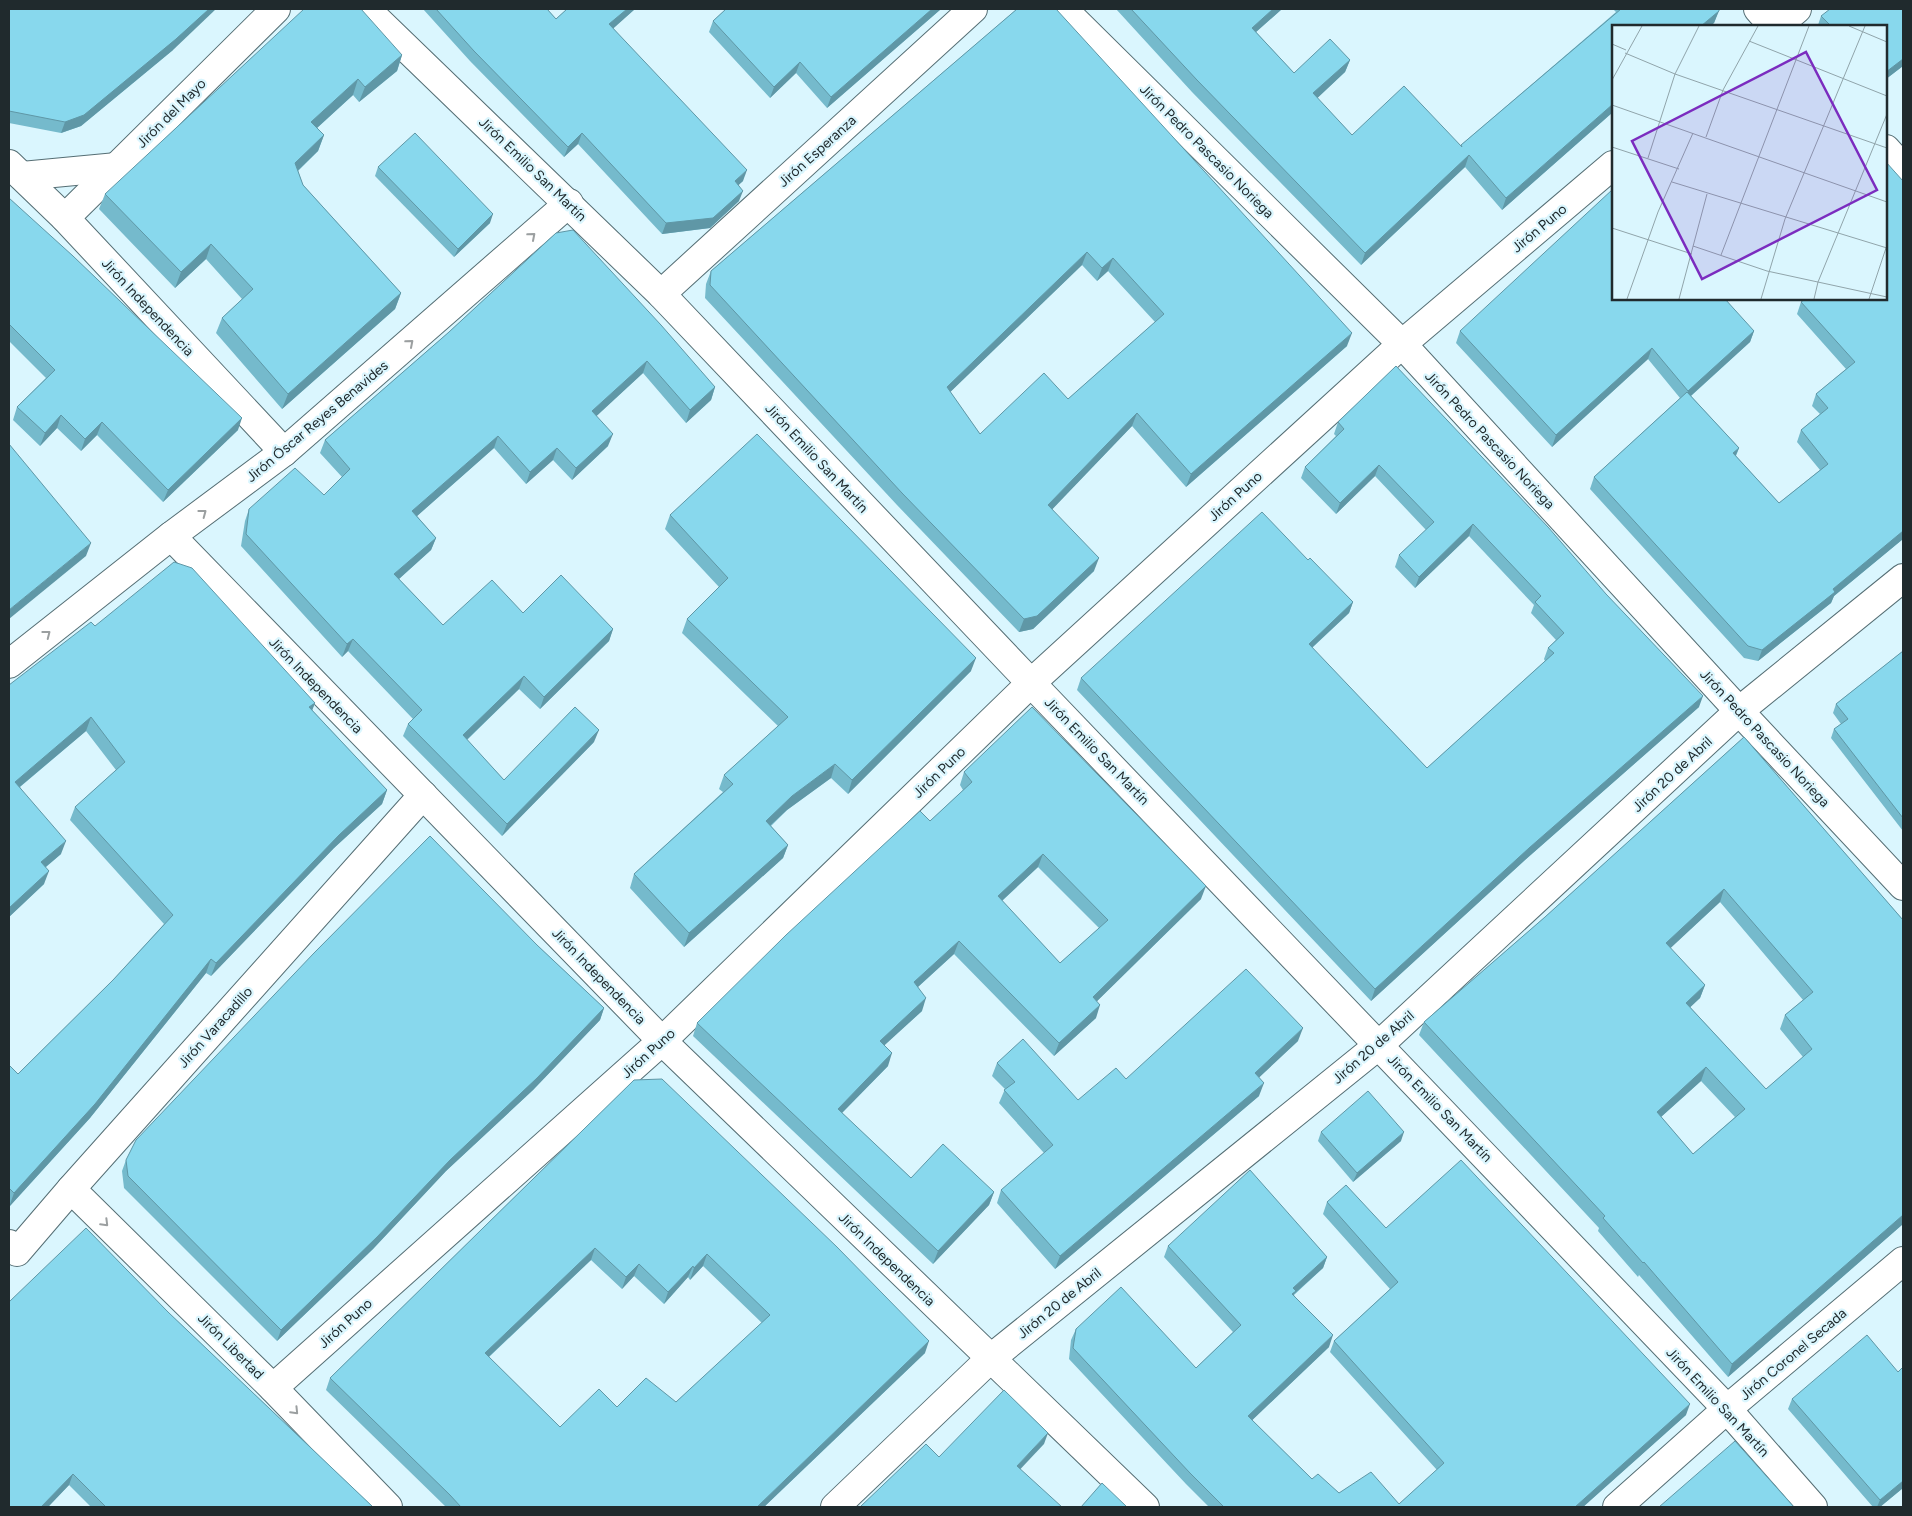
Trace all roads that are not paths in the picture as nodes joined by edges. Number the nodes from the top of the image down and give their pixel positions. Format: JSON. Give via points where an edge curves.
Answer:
{"nodes":[{"id":1,"x":276,"y":9,"type":"edge"},
{"id":2,"x":366,"y":9,"type":"edge"},
{"id":3,"x":973,"y":9,"type":"edge"},
{"id":4,"x":1063,"y":9,"type":"edge"},
{"id":5,"x":1758,"y":9,"type":"edge"},
{"id":6,"x":1797,"y":9,"type":"edge"},
{"id":7,"x":1772,"y":25,"type":"edge"},
{"id":8,"x":1778,"y":25,"type":"edge"},
{"id":9,"x":1887,"y":151,"type":"edge"},
{"id":10,"x":1612,"y":166,"type":"edge"},
{"id":11,"x":117,"y":167,"type":"junction"},
{"id":12,"x":1903,"y":168,"type":"edge"},
{"id":13,"x":15,"y":170,"type":"edge"},
{"id":14,"x":569,"y":203,"type":"junction"},
{"id":15,"x":65,"y":218,"type":"junction"},
{"id":16,"x":661,"y":294,"type":"junction"},
{"id":17,"x":1402,"y":344,"type":"junction"},
{"id":18,"x":284,"y":452,"type":"junction"},
{"id":19,"x":172,"y":536,"type":"junction"},
{"id":20,"x":1903,"y":578,"type":"edge"},
{"id":21,"x":9,"y":664,"type":"edge"},
{"id":22,"x":1031,"y":683,"type":"junction"},
{"id":23,"x":1739,"y":711,"type":"junction"},
{"id":24,"x":423,"y":795,"type":"junction"},
{"id":25,"x":1903,"y":886,"type":"edge"},
{"id":26,"x":662,"y":1041,"type":"junction"},
{"id":27,"x":1379,"y":1044,"type":"junction"},
{"id":28,"x":71,"y":1189,"type":"junction"},
{"id":29,"x":11,"y":1253,"type":"edge"},
{"id":30,"x":1903,"y":1261,"type":"edge"},
{"id":31,"x":990,"y":1359,"type":"junction"},
{"id":32,"x":273,"y":1388,"type":"junction"},
{"id":33,"x":1727,"y":1409,"type":"junction"},
{"id":34,"x":388,"y":1507,"type":"edge"},
{"id":35,"x":835,"y":1507,"type":"edge"},
{"id":36,"x":1145,"y":1507,"type":"edge"},
{"id":37,"x":1617,"y":1507,"type":"edge"},
{"id":38,"x":1813,"y":1507,"type":"edge"}],
"edges":[{"from":1,"to":11,"type":"street","name":"Jirón del Mayo"},
{"from":2,"to":14,"type":"street","name":"Jirón Emilio San Martín"},
{"from":3,"to":16,"type":"street","name":"Jirón Esperanza"},
{"from":4,"to":17,"type":"street","name":"Jirón Pedro Pascasio Noriega"},
{"from":5,"to":7,"type":"street"},
{"from":6,"to":8,"type":"street"},
{"from":9,"to":12,"type":"street"},
{"from":10,"to":17,"type":"street","name":"Jirón Puno"},
{"from":11,"to":13,"type":"street"},
{"from":11,"to":15,"type":"street","name":"Jirón del Mayo"},
{"from":13,"to":15,"type":"street","name":"Jirón Independencia"},
{"from":14,"to":16,"type":"street","name":"Jirón Emilio San Martín"},
{"from":18,"to":14,"type":"street","name":"Jirón Óscar Reyes Benavides","one_way":true},
{"from":15,"to":18,"type":"street","name":"Jirón Independencia"},
{"from":16,"to":22,"type":"street","name":"Jirón Emilio San Martín"},
{"from":17,"to":22,"type":"street","name":"Jirón Puno"},
{"from":17,"to":23,"type":"street","name":"Jirón Pedro Pascasio Noriega"},
{"from":19,"to":18,"type":"street","name":"Jirón Óscar Reyes Benavides","one_way":true},
{"from":21,"to":19,"type":"street","name":"Jirón Óscar Reyes Benavides","one_way":true},
{"from":19,"to":24,"type":"street","name":"Jirón Independencia"},
{"from":20,"to":23,"type":"street","name":"Jirón 20 de Abril"},
{"from":22,"to":26,"type":"street","name":"Jirón Puno"},
{"from":22,"to":27,"type":"street","name":"Jirón Emilio San Martín"},
{"from":23,"to":25,"type":"street","name":"Jirón Pedro Pascasio Noriega"},
{"from":23,"to":27,"type":"street","name":"Jirón 20 de Abril"},
{"from":24,"to":26,"type":"street","name":"Jirón Independencia"},
{"from":24,"to":28,"type":"street","name":"Jirón Varacadillo"},
{"from":26,"to":31,"type":"street","name":"Jirón Independencia"},
{"from":26,"to":32,"type":"street","name":"Jirón Puno"},
{"from":27,"to":31,"type":"street","name":"Jirón 20 de Abril"},
{"from":27,"to":33,"type":"street","name":"Jirón Emilio San Martín"},
{"from":28,"to":29,"type":"street","name":"Jirón Varacadillo"},
{"from":28,"to":32,"type":"street","name":"Jirón Libertad","one_way":true},
{"from":30,"to":33,"type":"street","name":"Jirón Coronel Secada"},
{"from":31,"to":35,"type":"street","name":"Jirón 20 de Abril"},
{"from":31,"to":36,"type":"street","name":"Jirón Independencia"},
{"from":32,"to":34,"type":"street","name":"Jirón Libertad","one_way":true},
{"from":33,"to":37,"type":"street","name":"Jirón Coronel Secada"},
{"from":33,"to":38,"type":"street","name":"Jirón Emilio San Martín"}]}
